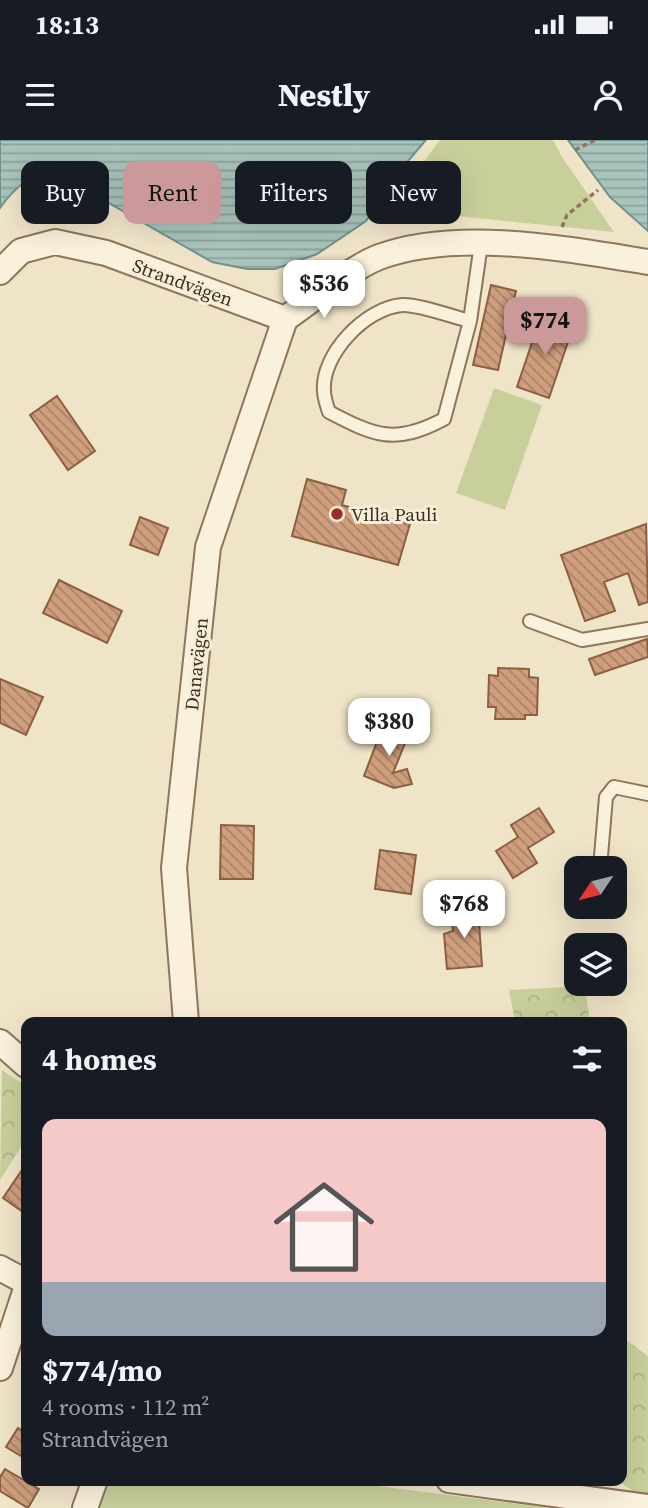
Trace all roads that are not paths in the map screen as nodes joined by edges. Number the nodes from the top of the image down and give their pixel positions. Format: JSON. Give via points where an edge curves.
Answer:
{"nodes":[{"id":1,"x":481,"y":244,"type":"junction"},
{"id":2,"x":648,"y":262,"type":"edge"},
{"id":3,"x":0,"y":272,"type":"edge"},
{"id":4,"x":285,"y":319,"type":"junction"},
{"id":5,"x":470,"y":321,"type":"junction"},
{"id":6,"x":530,"y":621,"type":"dead end"},
{"id":7,"x":648,"y":629,"type":"edge"},
{"id":8,"x":648,"y":794,"type":"edge"},
{"id":9,"x":601,"y":856,"type":"edge"},
{"id":10,"x":186,"y":1017,"type":"edge"},
{"id":11,"x":0,"y":1042,"type":"edge"},
{"id":12,"x":21,"y":1061,"type":"edge"},
{"id":13,"x":0,"y":1268,"type":"edge"},
{"id":14,"x":21,"y":1279,"type":"edge"},
{"id":15,"x":21,"y":1304,"type":"edge"},
{"id":16,"x":0,"y":1368,"type":"edge"},
{"id":17,"x":93,"y":1486,"type":"edge"},
{"id":18,"x":493,"y":1486,"type":"edge"},
{"id":19,"x":648,"y":1507,"type":"edge"},
{"id":20,"x":85,"y":1508,"type":"edge"}],
"edges":[{"from":1,"to":2,"type":"street"},
{"from":1,"to":4,"type":"street","via":[[426,244],[377,258]]},
{"from":1,"to":5,"type":"lane"},
{"from":3,"to":4,"type":"street","name":"Strandvägen","via":[[21,251],[55,242],[106,253]]},
{"from":4,"to":10,"type":"street","name":"Danavägen","via":[[208,547],[174,868]]},
{"from":5,"to":5,"type":"lane","via":[[444,419],[416,434],[372,434],[329,412],[323,390],[330,360],[373,315],[402,305]]},
{"from":6,"to":7,"type":"lane","via":[[582,640]]},
{"from":8,"to":9,"type":"lane","via":[[614,787],[606,797]]},
{"from":11,"to":12,"type":"street"},
{"from":13,"to":14,"type":"street"},
{"from":15,"to":16,"type":"street"},
{"from":17,"to":20,"type":"street"},
{"from":18,"to":19,"type":"street"}]}
